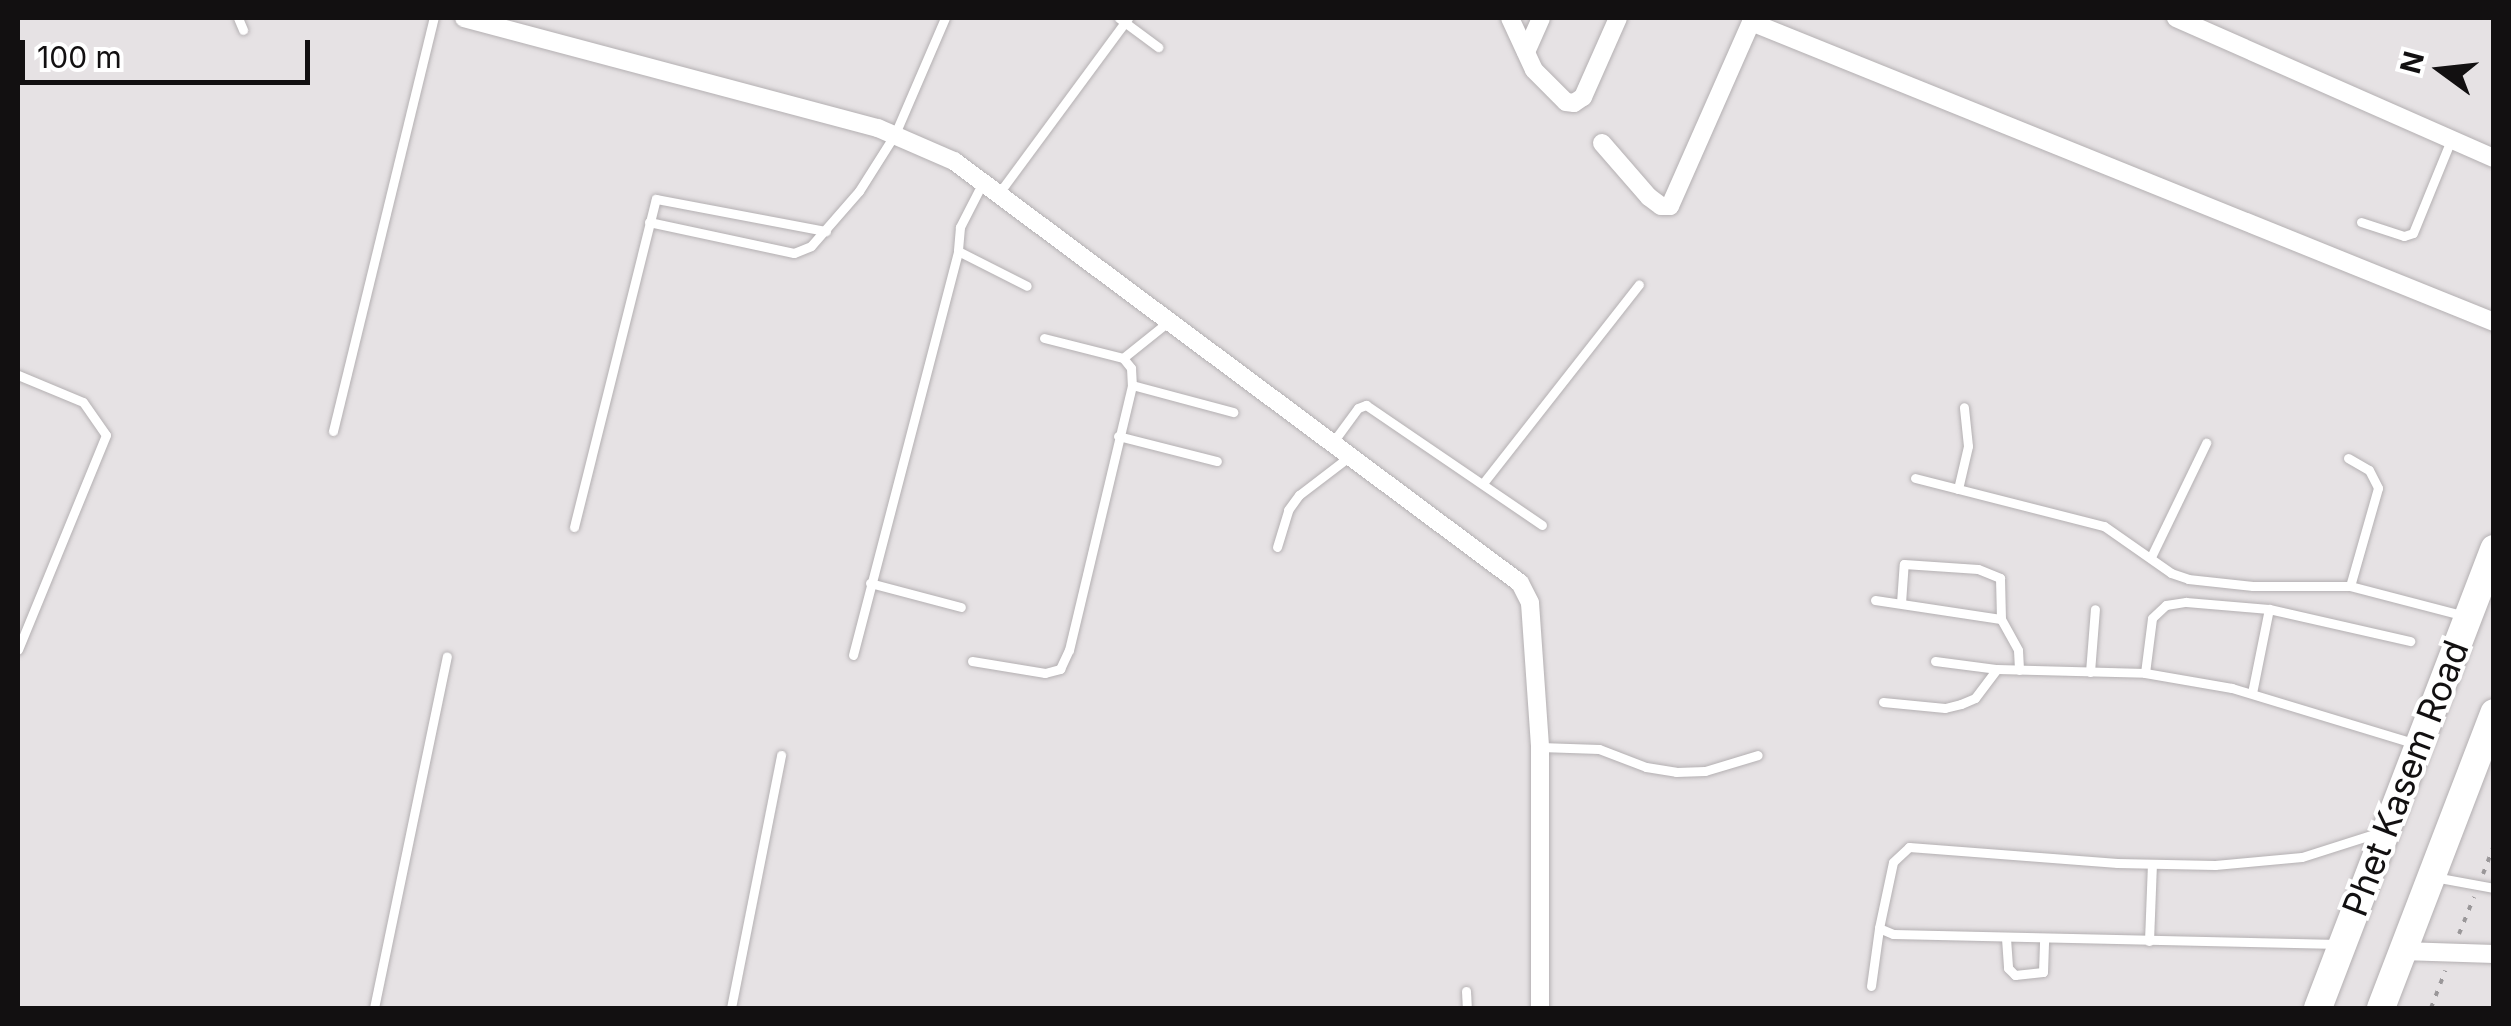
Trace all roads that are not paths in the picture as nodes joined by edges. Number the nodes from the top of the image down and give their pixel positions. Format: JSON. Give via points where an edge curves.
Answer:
{"nodes":[{"id":1,"x":238,"y":18,"type":"edge"},
{"id":2,"x":434,"y":18,"type":"edge"},
{"id":3,"x":464,"y":18,"type":"edge"},
{"id":4,"x":945,"y":18,"type":"edge"},
{"id":5,"x":1510,"y":18,"type":"edge"},
{"id":6,"x":1541,"y":18,"type":"edge"},
{"id":7,"x":1618,"y":18,"type":"edge"},
{"id":8,"x":2176,"y":18,"type":"edge"},
{"id":9,"x":1124,"y":19,"type":"edge"},
{"id":10,"x":1752,"y":20,"type":"edge"},
{"id":11,"x":243,"y":30,"type":"dead end"},
{"id":12,"x":1158,"y":46,"type":"dead end"},
{"id":13,"x":1526,"y":52,"type":"junction"},
{"id":14,"x":895,"y":134,"type":"junction"},
{"id":15,"x":2451,"y":140,"type":"junction"},
{"id":16,"x":1602,"y":143,"type":"dead end"},
{"id":17,"x":2494,"y":158,"type":"edge"},
{"id":18,"x":983,"y":181,"type":"junction"},
{"id":19,"x":999,"y":194,"type":"junction"},
{"id":20,"x":648,"y":222,"type":"junction"},
{"id":21,"x":2361,"y":222,"type":"dead end"},
{"id":22,"x":826,"y":232,"type":"junction"},
{"id":23,"x":958,"y":252,"type":"junction"},
{"id":24,"x":1639,"y":284,"type":"dead end"},
{"id":25,"x":1027,"y":286,"type":"dead end"},
{"id":26,"x":1171,"y":320,"type":"junction"},
{"id":27,"x":2494,"y":322,"type":"edge"},
{"id":28,"x":1044,"y":338,"type":"dead end"},
{"id":29,"x":1123,"y":358,"type":"junction"},
{"id":30,"x":18,"y":376,"type":"edge"},
{"id":31,"x":1132,"y":386,"type":"junction"},
{"id":32,"x":1964,"y":407,"type":"dead end"},
{"id":33,"x":1233,"y":412,"type":"dead end"},
{"id":34,"x":333,"y":431,"type":"dead end"},
{"id":35,"x":1118,"y":436,"type":"junction"},
{"id":36,"x":1333,"y":442,"type":"junction"},
{"id":37,"x":2206,"y":442,"type":"dead end"},
{"id":38,"x":1350,"y":456,"type":"junction"},
{"id":39,"x":2348,"y":458,"type":"dead end"},
{"id":40,"x":1217,"y":461,"type":"dead end"},
{"id":41,"x":1915,"y":478,"type":"dead end"},
{"id":42,"x":1484,"y":482,"type":"junction"},
{"id":43,"x":1958,"y":489,"type":"junction"},
{"id":44,"x":1542,"y":524,"type":"dead end"},
{"id":45,"x":574,"y":528,"type":"dead end"},
{"id":46,"x":1277,"y":547,"type":"dead end"},
{"id":47,"x":2494,"y":548,"type":"edge"},
{"id":48,"x":2152,"y":556,"type":"junction"},
{"id":49,"x":870,"y":583,"type":"junction"},
{"id":50,"x":2350,"y":586,"type":"junction"},
{"id":51,"x":1875,"y":600,"type":"dead end"},
{"id":52,"x":1901,"y":603,"type":"junction"},
{"id":53,"x":961,"y":607,"type":"dead end"},
{"id":54,"x":2095,"y":608,"type":"dead end"},
{"id":55,"x":2270,"y":609,"type":"junction"},
{"id":56,"x":2467,"y":617,"type":"junction"},
{"id":57,"x":2001,"y":619,"type":"junction"},
{"id":58,"x":2410,"y":641,"type":"dead end"},
{"id":59,"x":18,"y":650,"type":"edge"},
{"id":60,"x":853,"y":655,"type":"dead end"},
{"id":61,"x":447,"y":656,"type":"dead end"},
{"id":62,"x":972,"y":660,"type":"dead end"},
{"id":63,"x":1935,"y":660,"type":"dead end"},
{"id":64,"x":1997,"y":670,"type":"junction"},
{"id":65,"x":2019,"y":670,"type":"junction"},
{"id":66,"x":2090,"y":672,"type":"junction"},
{"id":67,"x":2145,"y":673,"type":"junction"},
{"id":68,"x":2252,"y":693,"type":"junction"},
{"id":69,"x":1882,"y":702,"type":"dead end"},
{"id":70,"x":2491,"y":724,"type":"edge"},
{"id":71,"x":2418,"y":744,"type":"junction"},
{"id":72,"x":1540,"y":747,"type":"junction"},
{"id":73,"x":1758,"y":754,"type":"dead end"},
{"id":74,"x":782,"y":755,"type":"dead end"},
{"id":75,"x":2385,"y":830,"type":"junction"},
{"id":76,"x":2152,"y":864,"type":"junction"},
{"id":77,"x":2431,"y":876,"type":"junction"},
{"id":78,"x":2494,"y":888,"type":"edge"},
{"id":79,"x":1878,"y":928,"type":"junction"},
{"id":80,"x":2006,"y":938,"type":"junction"},
{"id":81,"x":2044,"y":938,"type":"junction"},
{"id":82,"x":2149,"y":942,"type":"junction"},
{"id":83,"x":2342,"y":944,"type":"junction"},
{"id":84,"x":2402,"y":951,"type":"junction"},
{"id":85,"x":2494,"y":954,"type":"edge"},
{"id":86,"x":1871,"y":986,"type":"dead end"},
{"id":87,"x":1466,"y":992,"type":"dead end"},
{"id":88,"x":374,"y":1008,"type":"edge"},
{"id":89,"x":732,"y":1008,"type":"edge"},
{"id":90,"x":1467,"y":1008,"type":"edge"},
{"id":91,"x":1540,"y":1008,"type":"edge"},
{"id":92,"x":2318,"y":1008,"type":"edge"},
{"id":93,"x":2381,"y":1008,"type":"edge"}],
"edges":[{"from":1,"to":11,"type":"lane"},
{"from":2,"to":34,"type":"lane"},
{"from":3,"to":14,"type":"street"},
{"from":4,"to":14,"type":"lane"},
{"from":5,"to":13,"type":"street"},
{"from":6,"to":13,"type":"street"},
{"from":7,"to":13,"type":"street","via":[[1583,97],[1574,103],[1534,70]]},
{"from":8,"to":15,"type":"street"},
{"from":9,"to":12,"type":"lane"},
{"from":9,"to":19,"type":"lane"},
{"from":10,"to":16,"type":"street","via":[[1670,206],[1650,197]]},
{"from":10,"to":27,"type":"street"},
{"from":14,"to":18,"type":"street"},
{"from":14,"to":22,"type":"lane"},
{"from":15,"to":17,"type":"street"},
{"from":15,"to":21,"type":"lane","via":[[2414,233]]},
{"from":18,"to":19,"type":"street"},
{"from":18,"to":23,"type":"lane","via":[[960,227]]},
{"from":19,"to":26,"type":"street"},
{"from":20,"to":22,"type":"lane","via":[[794,253]]},
{"from":20,"to":22,"type":"lane","via":[[661,198]]},
{"from":20,"to":45,"type":"lane"},
{"from":23,"to":25,"type":"lane"},
{"from":23,"to":49,"type":"lane"},
{"from":24,"to":42,"type":"lane"},
{"from":26,"to":29,"type":"lane"},
{"from":26,"to":36,"type":"street"},
{"from":28,"to":29,"type":"lane"},
{"from":29,"to":31,"type":"lane"},
{"from":30,"to":59,"type":"lane","via":[[83,402],[106,435]]},
{"from":31,"to":33,"type":"lane"},
{"from":31,"to":35,"type":"lane"},
{"from":32,"to":43,"type":"lane","via":[[1968,446]]},
{"from":35,"to":40,"type":"lane"},
{"from":35,"to":62,"type":"lane","via":[[1060,669],[1045,673]]},
{"from":36,"to":38,"type":"street"},
{"from":36,"to":42,"type":"lane","via":[[1366,405]]},
{"from":37,"to":48,"type":"lane"},
{"from":38,"to":46,"type":"lane","via":[[1299,495]]},
{"from":38,"to":72,"type":"street","via":[[1520,583],[1530,603]]},
{"from":39,"to":50,"type":"lane","via":[[2369,470],[2378,488]]},
{"from":41,"to":43,"type":"lane"},
{"from":42,"to":44,"type":"lane"},
{"from":43,"to":48,"type":"lane","via":[[2104,526]]},
{"from":47,"to":56,"type":"main road","name":"Phet Kasem Road"},
{"from":48,"to":50,"type":"lane","via":[[2188,579]]},
{"from":49,"to":53,"type":"lane"},
{"from":49,"to":60,"type":"lane"},
{"from":50,"to":56,"type":"lane"},
{"from":51,"to":52,"type":"lane"},
{"from":52,"to":57,"type":"lane"},
{"from":52,"to":57,"type":"lane","via":[[1904,564],[1978,569],[2000,578]]},
{"from":54,"to":66,"type":"lane"},
{"from":55,"to":58,"type":"lane"},
{"from":55,"to":67,"type":"lane","via":[[2166,605],[2152,618]]},
{"from":55,"to":68,"type":"lane"},
{"from":56,"to":71,"type":"main road","name":"Phet Kasem Road"},
{"from":57,"to":65,"type":"lane","via":[[2018,650]]},
{"from":61,"to":88,"type":"lane"},
{"from":63,"to":64,"type":"lane"},
{"from":64,"to":65,"type":"lane"},
{"from":64,"to":69,"type":"lane","via":[[1962,704]]},
{"from":65,"to":66,"type":"lane"},
{"from":66,"to":67,"type":"lane"},
{"from":67,"to":68,"type":"lane"},
{"from":68,"to":71,"type":"lane"},
{"from":70,"to":77,"type":"main road","name":"Phet Kasem Road"},
{"from":71,"to":75,"type":"main road","name":"Phet Kasem Road"},
{"from":72,"to":73,"type":"lane","via":[[1599,749],[1676,772],[1705,771]]},
{"from":72,"to":91,"type":"street"},
{"from":74,"to":89,"type":"lane"},
{"from":75,"to":76,"type":"lane","via":[[2280,860]]},
{"from":75,"to":83,"type":"main road","name":"Phet Kasem Road"},
{"from":76,"to":79,"type":"lane","via":[[1909,847],[1893,862]]},
{"from":76,"to":82,"type":"lane"},
{"from":77,"to":78,"type":"lane"},
{"from":77,"to":84,"type":"main road","name":"Phet Kasem Road"},
{"from":79,"to":80,"type":"lane"},
{"from":79,"to":86,"type":"lane"},
{"from":80,"to":81,"type":"lane"},
{"from":80,"to":81,"type":"lane","via":[[2014,975],[2043,972]]},
{"from":81,"to":82,"type":"lane"},
{"from":82,"to":83,"type":"lane"},
{"from":83,"to":92,"type":"main road","name":"Phet Kasem Road"},
{"from":84,"to":85,"type":"street"},
{"from":84,"to":93,"type":"main road","name":"Phet Kasem Road"},
{"from":87,"to":90,"type":"lane"}]}
